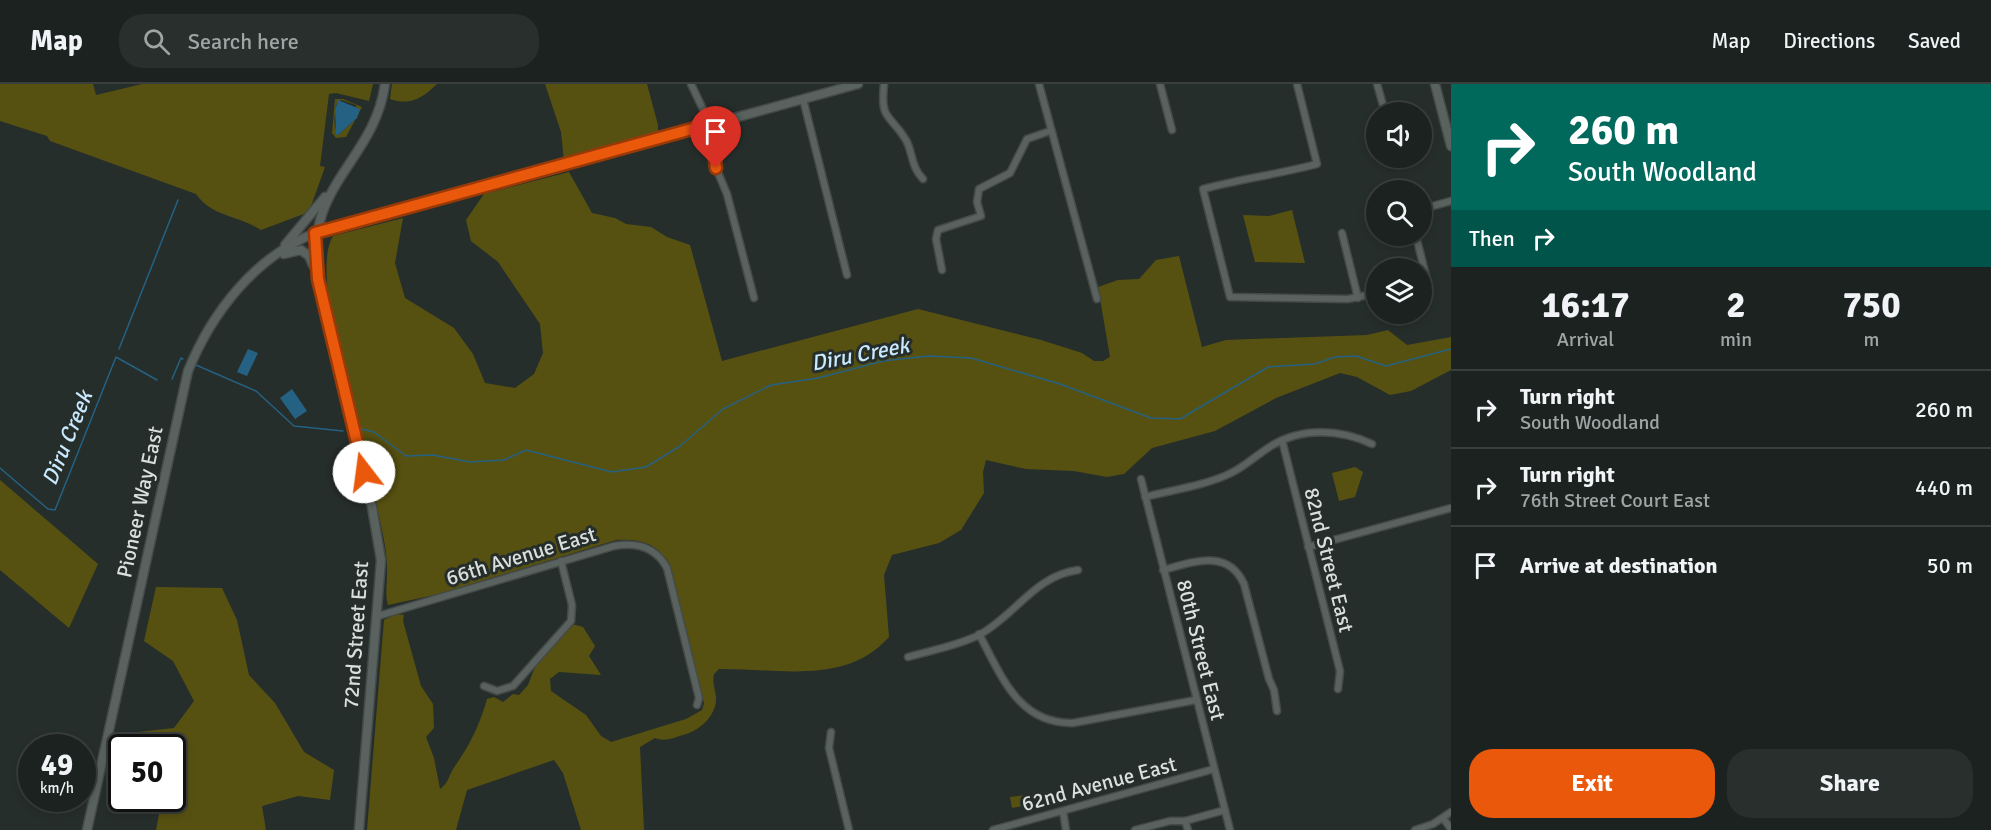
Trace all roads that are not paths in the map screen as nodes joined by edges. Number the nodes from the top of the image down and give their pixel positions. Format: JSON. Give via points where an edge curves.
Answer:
{"nodes":[{"id":1,"x":385,"y":84,"type":"edge"},
{"id":2,"x":691,"y":84,"type":"edge"},
{"id":3,"x":858,"y":84,"type":"edge"},
{"id":4,"x":884,"y":84,"type":"edge"},
{"id":5,"x":1039,"y":84,"type":"edge"},
{"id":6,"x":1160,"y":84,"type":"edge"},
{"id":7,"x":1297,"y":84,"type":"edge"},
{"id":8,"x":1377,"y":84,"type":"edge"},
{"id":9,"x":1435,"y":84,"type":"edge"},
{"id":10,"x":803,"y":99,"type":"junction"},
{"id":11,"x":1382,"y":102,"type":"edge"},
{"id":12,"x":710,"y":124,"type":"junction"},
{"id":13,"x":1172,"y":130,"type":"dead end"},
{"id":14,"x":1050,"y":131,"type":"junction"},
{"id":15,"x":1451,"y":146,"type":"edge"},
{"id":16,"x":923,"y":179,"type":"dead end"},
{"id":17,"x":333,"y":188,"type":"junction"},
{"id":18,"x":1451,"y":201,"type":"edge"},
{"id":19,"x":1432,"y":206,"type":"edge"},
{"id":20,"x":315,"y":233,"type":"junction"},
{"id":21,"x":1342,"y":233,"type":"dead end"},
{"id":22,"x":280,"y":251,"type":"junction"},
{"id":23,"x":267,"y":261,"type":"junction"},
{"id":24,"x":942,"y":270,"type":"dead end"},
{"id":25,"x":847,"y":275,"type":"dead end"},
{"id":26,"x":318,"y":279,"type":"junction"},
{"id":27,"x":1366,"y":296,"type":"edge"},
{"id":28,"x":754,"y":298,"type":"dead end"},
{"id":29,"x":1358,"y":298,"type":"junction"},
{"id":30,"x":1097,"y":299,"type":"dead end"},
{"id":31,"x":1281,"y":440,"type":"junction"},
{"id":32,"x":1372,"y":444,"type":"dead end"},
{"id":33,"x":1141,"y":479,"type":"dead end"},
{"id":34,"x":1145,"y":497,"type":"junction"},
{"id":35,"x":1451,"y":508,"type":"edge"},
{"id":36,"x":1308,"y":547,"type":"junction"},
{"id":37,"x":561,"y":561,"type":"junction"},
{"id":38,"x":1078,"y":570,"type":"dead end"},
{"id":39,"x":1163,"y":570,"type":"junction"},
{"id":40,"x":378,"y":616,"type":"junction"},
{"id":41,"x":979,"y":634,"type":"junction"},
{"id":42,"x":908,"y":657,"type":"dead end"},
{"id":43,"x":484,"y":686,"type":"dead end"},
{"id":44,"x":1338,"y":689,"type":"dead end"},
{"id":45,"x":1196,"y":700,"type":"junction"},
{"id":46,"x":697,"y":705,"type":"dead end"},
{"id":47,"x":1277,"y":711,"type":"dead end"},
{"id":48,"x":831,"y":732,"type":"dead end"},
{"id":49,"x":1214,"y":769,"type":"junction"},
{"id":50,"x":1225,"y":810,"type":"junction"},
{"id":51,"x":1063,"y":811,"type":"junction"},
{"id":52,"x":1451,"y":812,"type":"edge"},
{"id":53,"x":1443,"y":818,"type":"junction"},
{"id":54,"x":1185,"y":821,"type":"junction"},
{"id":55,"x":1451,"y":829,"type":"edge"},
{"id":56,"x":87,"y":830,"type":"edge"},
{"id":57,"x":359,"y":830,"type":"edge"},
{"id":58,"x":849,"y":830,"type":"edge"},
{"id":59,"x":993,"y":830,"type":"edge"},
{"id":60,"x":1066,"y":830,"type":"edge"},
{"id":61,"x":1135,"y":830,"type":"edge"},
{"id":62,"x":1188,"y":830,"type":"edge"},
{"id":63,"x":1230,"y":830,"type":"edge"},
{"id":64,"x":1415,"y":830,"type":"edge"}],
"edges":[{"from":1,"to":17,"type":"main road","via":[[372,127]]},
{"from":2,"to":12,"type":"street"},
{"from":3,"to":10,"type":"main road","name":"Pioneer Way East"},
{"from":4,"to":16,"type":"street","via":[[885,113],[905,139],[915,169]]},
{"from":5,"to":14,"type":"street"},
{"from":6,"to":13,"type":"street"},
{"from":7,"to":29,"type":"street","via":[[1317,164],[1203,189],[1230,297]]},
{"from":8,"to":11,"type":"street"},
{"from":9,"to":15,"type":"main road"},
{"from":10,"to":12,"type":"main road","name":"Pioneer Way East"},
{"from":10,"to":25,"type":"street"},
{"from":12,"to":20,"type":"main road","name":"Pioneer Way East"},
{"from":12,"to":28,"type":"street","via":[[716,168],[727,194]]},
{"from":14,"to":24,"type":"street","via":[[1027,139],[1010,173],[979,189],[981,216],[938,230]]},
{"from":14,"to":30,"type":"street"},
{"from":17,"to":20,"type":"main road"},
{"from":17,"to":22,"type":"main road"},
{"from":18,"to":19,"type":"street"},
{"from":20,"to":22,"type":"main road","name":"Pioneer Way East"},
{"from":20,"to":26,"type":"main road","name":"72nd Street East"},
{"from":21,"to":29,"type":"street"},
{"from":22,"to":23,"type":"main road","name":"Pioneer Way East"},
{"from":23,"to":26,"type":"main road","via":[[302,250],[309,256]]},
{"from":23,"to":56,"type":"main road","name":"Pioneer Way East","via":[[221,309],[188,371]]},
{"from":26,"to":40,"type":"main road","name":"72nd Street East","via":[[378,533]]},
{"from":27,"to":29,"type":"street"},
{"from":31,"to":32,"type":"street","via":[[1329,432]]},
{"from":31,"to":34,"type":"street","via":[[1241,468],[1218,478]]},
{"from":31,"to":36,"type":"street","name":"82nd Street East"},
{"from":33,"to":34,"type":"street","name":"80th Street East"},
{"from":34,"to":39,"type":"street","name":"80th Street East"},
{"from":35,"to":36,"type":"street"},
{"from":36,"to":44,"type":"street","name":"82nd Street East","via":[[1340,671]]},
{"from":37,"to":40,"type":"street","name":"66th Avenue East"},
{"from":37,"to":43,"type":"street","via":[[573,612],[571,621],[513,686],[497,691]]},
{"from":37,"to":46,"type":"street","name":"66th Avenue East","via":[[632,544],[653,551],[667,568],[699,698]]},
{"from":38,"to":41,"type":"street","via":[[1042,582]]},
{"from":39,"to":45,"type":"street","name":"80th Street East"},
{"from":39,"to":47,"type":"street","via":[[1211,559],[1231,566],[1244,584]]},
{"from":40,"to":57,"type":"main road","name":"72nd Street East"},
{"from":41,"to":42,"type":"street"},
{"from":41,"to":45,"type":"street","via":[[1008,687],[1029,712],[1054,722],[1072,723]]},
{"from":45,"to":49,"type":"street","name":"80th Street East"},
{"from":48,"to":58,"type":"street","via":[[829,748]]},
{"from":49,"to":50,"type":"street","name":"80th Street East"},
{"from":49,"to":51,"type":"street","name":"62nd Avenue East"},
{"from":50,"to":54,"type":"street"},
{"from":50,"to":63,"type":"street","name":"80th Street East"},
{"from":51,"to":59,"type":"street","name":"62nd Avenue East"},
{"from":51,"to":60,"type":"street"},
{"from":52,"to":53,"type":"street"},
{"from":53,"to":55,"type":"street"},
{"from":53,"to":64,"type":"street"},
{"from":54,"to":61,"type":"street"},
{"from":54,"to":62,"type":"street"}]}
